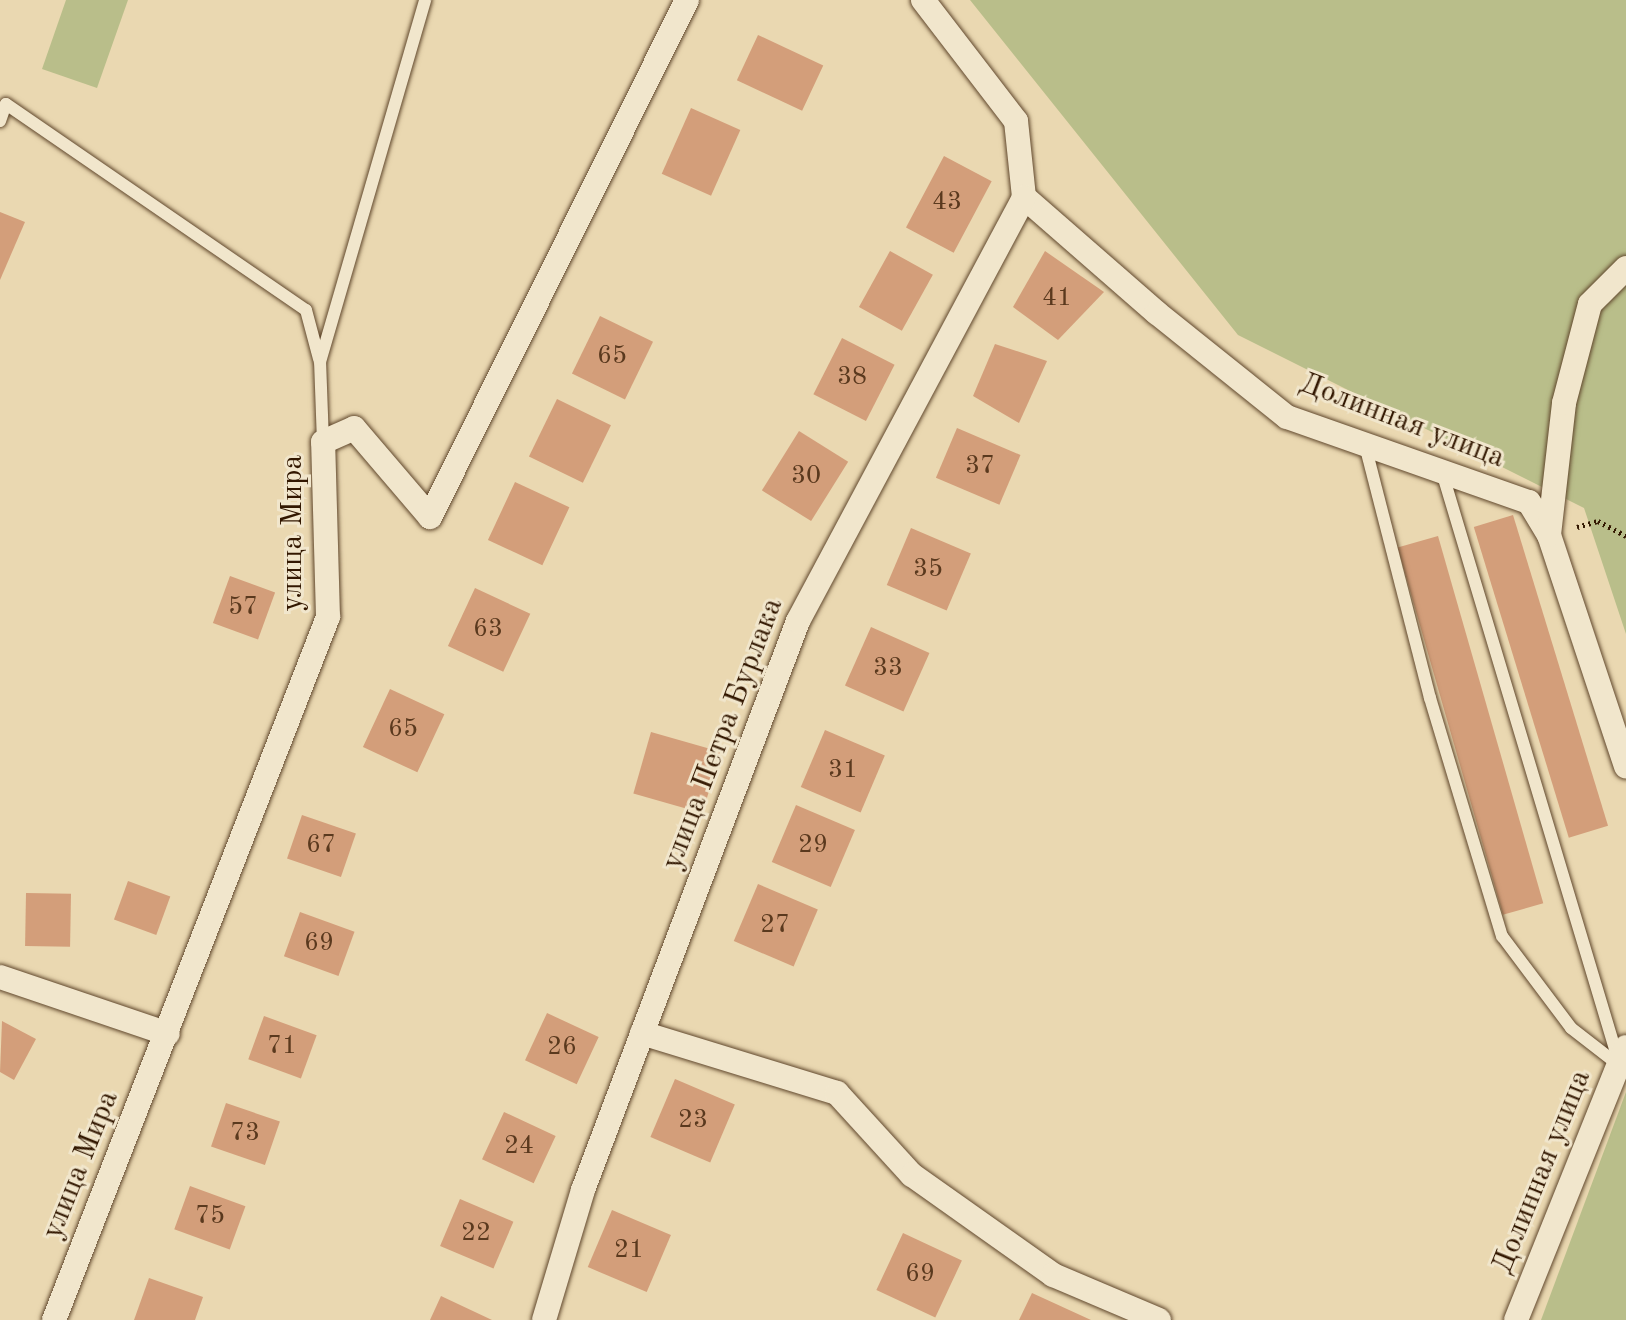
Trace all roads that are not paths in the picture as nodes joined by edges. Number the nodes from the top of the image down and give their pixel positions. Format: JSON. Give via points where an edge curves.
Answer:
{"nodes":[{"id":1,"x":425,"y":0,"type":"edge"},
{"id":2,"x":687,"y":0,"type":"edge"},
{"id":3,"x":923,"y":0,"type":"edge"},
{"id":4,"x":0,"y":121,"type":"edge"},
{"id":5,"x":1024,"y":197,"type":"junction"},
{"id":6,"x":1626,"y":268,"type":"edge"},
{"id":7,"x":320,"y":362,"type":"junction"},
{"id":8,"x":323,"y":442,"type":"junction"},
{"id":9,"x":1365,"y":445,"type":"junction"},
{"id":10,"x":1442,"y":472,"type":"junction"},
{"id":11,"x":1549,"y":535,"type":"junction"},
{"id":12,"x":1626,"y":767,"type":"edge"},
{"id":13,"x":0,"y":977,"type":"edge"},
{"id":14,"x":642,"y":1033,"type":"junction"},
{"id":15,"x":168,"y":1034,"type":"junction"},
{"id":16,"x":1623,"y":1056,"type":"edge"},
{"id":17,"x":54,"y":1320,"type":"edge"},
{"id":18,"x":544,"y":1320,"type":"edge"},
{"id":19,"x":1159,"y":1320,"type":"edge"},
{"id":20,"x":1516,"y":1320,"type":"edge"}],
"edges":[{"from":1,"to":7,"type":"lane"},
{"from":2,"to":8,"type":"street","name":"улица Мира","via":[[430,517],[354,428]]},
{"from":3,"to":5,"type":"street","via":[[1016,121]]},
{"from":4,"to":7,"type":"lane","via":[[6,104],[306,310]]},
{"from":5,"to":9,"type":"street","name":"Долинная улица","via":[[1287,417]]},
{"from":5,"to":14,"type":"street","name":"улица Петра Бурлака","via":[[798,621]]},
{"from":6,"to":11,"type":"street","via":[[1590,304],[1564,403]]},
{"from":7,"to":8,"type":"lane"},
{"from":8,"to":15,"type":"street","name":"улица Мира","via":[[328,617]]},
{"from":9,"to":10,"type":"street","name":"Долинная улица"},
{"from":9,"to":16,"type":"lane","via":[[1430,698],[1502,936],[1571,1028]]},
{"from":10,"to":11,"type":"street","name":"Долинная улица","via":[[1529,502]]},
{"from":10,"to":16,"type":"lane"},
{"from":11,"to":12,"type":"street","name":"Долинная улица"},
{"from":13,"to":15,"type":"street"},
{"from":14,"to":18,"type":"street","name":"улица Петра Бурлака"},
{"from":14,"to":19,"type":"street","via":[[837,1093],[912,1175],[1053,1275]]},
{"from":15,"to":17,"type":"street","name":"улица Мира"},
{"from":16,"to":20,"type":"street","name":"Долинная улица"}]}
